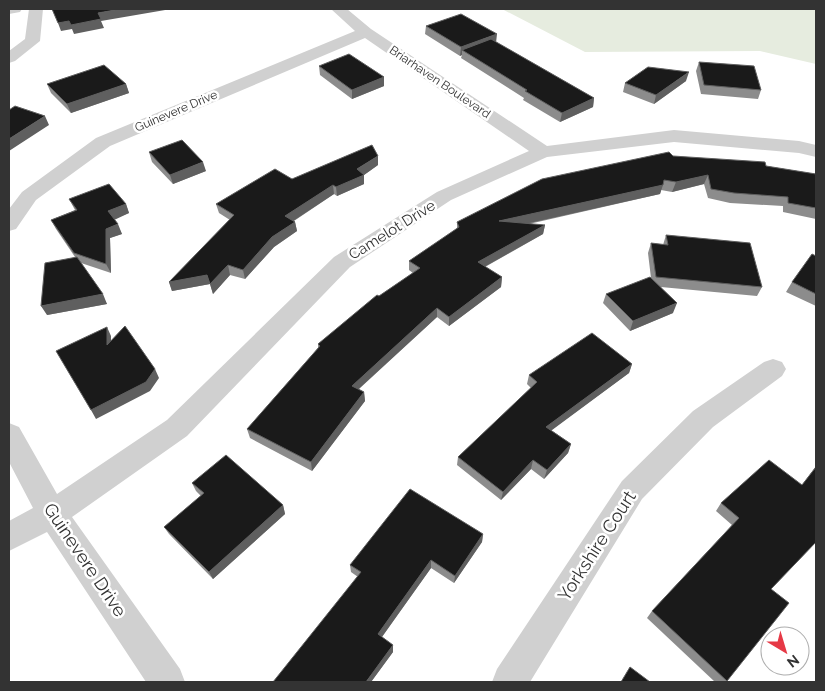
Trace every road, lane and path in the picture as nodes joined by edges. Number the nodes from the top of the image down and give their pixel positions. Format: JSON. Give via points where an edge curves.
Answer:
{"nodes":[{"id":1,"x":15,"y":9,"type":"edge"},
{"id":2,"x":36,"y":9,"type":"edge"},
{"id":3,"x":338,"y":9,"type":"edge"},
{"id":4,"x":9,"y":10,"type":"edge"},
{"id":5,"x":366,"y":32,"type":"junction"},
{"id":6,"x":9,"y":58,"type":"edge"},
{"id":7,"x":816,"y":151,"type":"edge"},
{"id":8,"x":543,"y":152,"type":"junction"},
{"id":9,"x":9,"y":224,"type":"edge"},
{"id":10,"x":773,"y":368,"type":"dead end"},
{"id":11,"x":9,"y":435,"type":"edge"},
{"id":12,"x":52,"y":514,"type":"junction"},
{"id":13,"x":9,"y":537,"type":"edge"},
{"id":14,"x":167,"y":682,"type":"edge"},
{"id":15,"x":510,"y":682,"type":"edge"}],
"edges":[{"from":1,"to":4,"type":"street"},
{"from":2,"to":6,"type":"street","via":[[32,41]]},
{"from":3,"to":5,"type":"street","name":"Briarhaven Boulevard"},
{"from":5,"to":8,"type":"street","name":"Briarhaven Boulevard"},
{"from":5,"to":9,"type":"street","name":"Guinevere Drive","via":[[103,142],[29,196]]},
{"from":7,"to":8,"type":"street","name":"Camelot Drive","via":[[799,146],[674,136]]},
{"from":8,"to":12,"type":"street","name":"Camelot Drive","via":[[444,196],[342,262],[177,428]]},
{"from":10,"to":15,"type":"street","name":"Yorkshire Court","via":[[703,419],[632,490]]},
{"from":11,"to":12,"type":"street","name":"Guinevere Drive"},
{"from":12,"to":13,"type":"street","name":"Camelot Drive"},
{"from":12,"to":14,"type":"street","name":"Guinevere Drive"}]}
